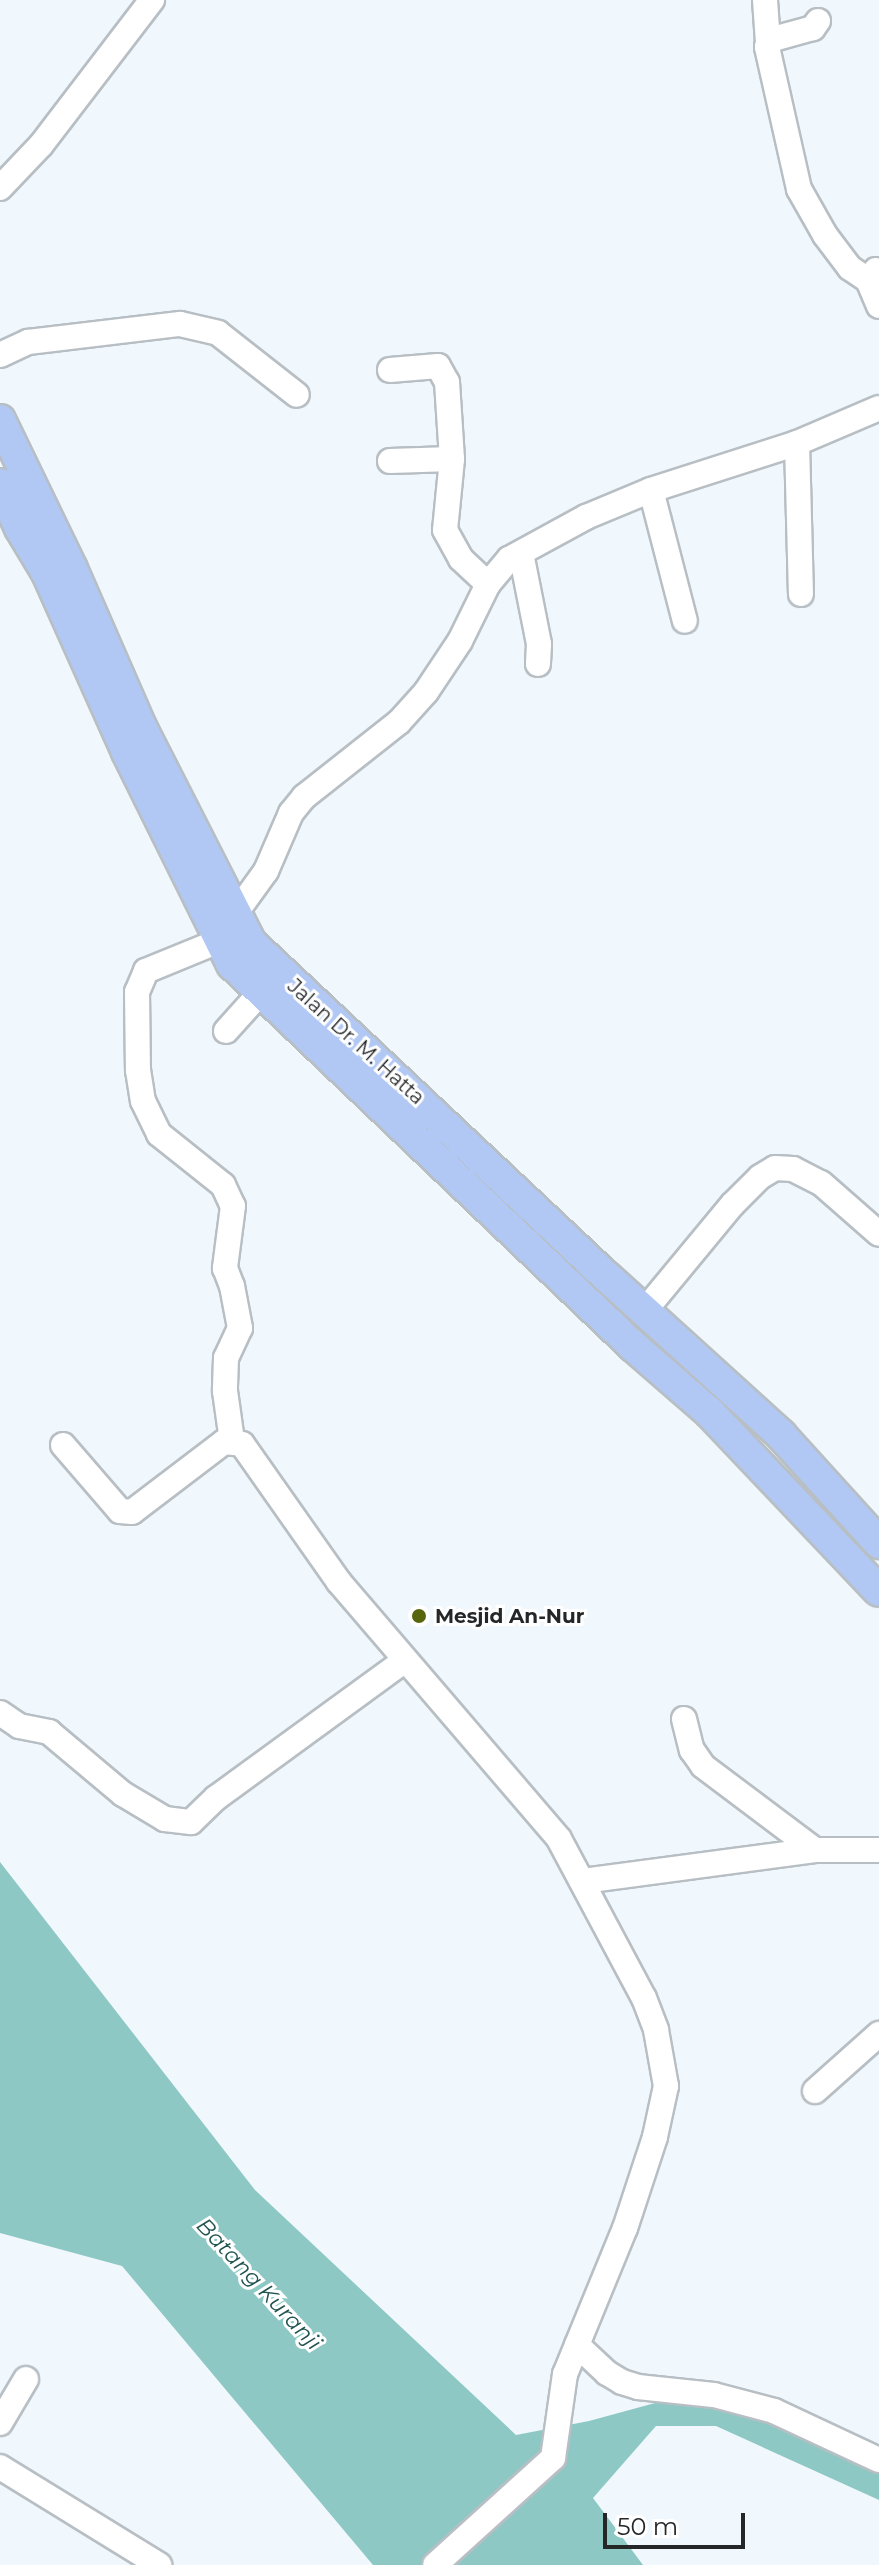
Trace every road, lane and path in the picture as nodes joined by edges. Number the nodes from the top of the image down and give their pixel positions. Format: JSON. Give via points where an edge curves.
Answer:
{"nodes":[{"id":1,"x":152,"y":0,"type":"edge"},
{"id":2,"x":765,"y":0,"type":"edge"},
{"id":3,"x":818,"y":21,"type":"dead end"},
{"id":4,"x":768,"y":43,"type":"junction"},
{"id":5,"x":0,"y":188,"type":"edge"},
{"id":6,"x":874,"y":274,"type":"edge"},
{"id":7,"x":879,"y":306,"type":"edge"},
{"id":8,"x":0,"y":355,"type":"edge"},
{"id":9,"x":390,"y":370,"type":"dead end"},
{"id":10,"x":297,"y":395,"type":"dead end"},
{"id":11,"x":879,"y":408,"type":"edge"},
{"id":12,"x":0,"y":420,"type":"edge"},
{"id":13,"x":797,"y":443,"type":"junction"},
{"id":14,"x":452,"y":459,"type":"junction"},
{"id":15,"x":390,"y":461,"type":"dead end"},
{"id":16,"x":0,"y":484,"type":"edge"},
{"id":17,"x":651,"y":490,"type":"junction"},
{"id":18,"x":521,"y":553,"type":"junction"},
{"id":19,"x":488,"y":584,"type":"junction"},
{"id":20,"x":801,"y":594,"type":"dead end"},
{"id":21,"x":685,"y":621,"type":"dead end"},
{"id":22,"x":538,"y":664,"type":"dead end"},
{"id":23,"x":235,"y":914,"type":"junction"},
{"id":24,"x":219,"y":941,"type":"junction"},
{"id":25,"x":262,"y":991,"type":"junction"},
{"id":26,"x":226,"y":1031,"type":"dead end"},
{"id":27,"x":879,"y":1234,"type":"edge"},
{"id":28,"x":584,"y":1256,"type":"junction"},
{"id":29,"x":564,"y":1279,"type":"junction"},
{"id":30,"x":646,"y":1309,"type":"junction"},
{"id":31,"x":232,"y":1441,"type":"junction"},
{"id":32,"x":63,"y":1445,"type":"dead end"},
{"id":33,"x":879,"y":1543,"type":"edge"},
{"id":34,"x":879,"y":1591,"type":"edge"},
{"id":35,"x":404,"y":1661,"type":"junction"},
{"id":36,"x":0,"y":1713,"type":"edge"},
{"id":37,"x":684,"y":1719,"type":"dead end"},
{"id":38,"x":815,"y":1850,"type":"junction"},
{"id":39,"x":879,"y":1850,"type":"edge"},
{"id":40,"x":583,"y":1881,"type":"junction"},
{"id":41,"x":879,"y":2034,"type":"edge"},
{"id":42,"x":815,"y":2091,"type":"dead end"},
{"id":43,"x":577,"y":2345,"type":"junction"},
{"id":44,"x":26,"y":2379,"type":"dead end"},
{"id":45,"x":0,"y":2423,"type":"edge"},
{"id":46,"x":879,"y":2460,"type":"edge"},
{"id":47,"x":0,"y":2467,"type":"edge"},
{"id":48,"x":159,"y":2565,"type":"edge"},
{"id":49,"x":435,"y":2565,"type":"edge"}],
"edges":[{"from":1,"to":5,"type":"street","via":[[41,145]]},
{"from":2,"to":4,"type":"street"},
{"from":3,"to":4,"type":"street","via":[[813,28]]},
{"from":4,"to":6,"type":"street","via":[[799,189],[850,268]]},
{"from":6,"to":7,"type":"street"},
{"from":8,"to":10,"type":"street","via":[[28,342],[180,324],[218,333]]},
{"from":9,"to":14,"type":"street","via":[[438,366],[447,382]]},
{"from":11,"to":13,"type":"street"},
{"from":12,"to":23,"type":"main road","name":"Jalan Dr. M. Hatta","via":[[142,729]]},
{"from":13,"to":17,"type":"street"},
{"from":13,"to":20,"type":"street"},
{"from":14,"to":15,"type":"street"},
{"from":14,"to":19,"type":"street","via":[[445,530],[461,559]]},
{"from":16,"to":24,"type":"main road","name":"Jalan Dr. M. Hatta"},
{"from":17,"to":18,"type":"street","via":[[586,517]]},
{"from":17,"to":21,"type":"street"},
{"from":18,"to":19,"type":"street"},
{"from":18,"to":22,"type":"street","via":[[539,644]]},
{"from":19,"to":23,"type":"street","via":[[460,641],[426,692],[399,722],[291,813],[257,886]]},
{"from":23,"to":28,"type":"main road","name":"Jalan Dr. M. Hatta","via":[[251,943],[276,969]]},
{"from":24,"to":25,"type":"main road","name":"Jalan Dr. M. Hatta","via":[[232,964]]},
{"from":24,"to":31,"type":"street","via":[[146,971],[137,992],[138,1070],[143,1101],[159,1134],[223,1185],[233,1206],[225,1268],[240,1328],[226,1358]]},
{"from":25,"to":26,"type":"street"},
{"from":25,"to":29,"type":"main road","name":"Jalan Dr. M. Hatta"},
{"from":27,"to":30,"type":"street","via":[[821,1183],[793,1169],[775,1168],[733,1204]]},
{"from":28,"to":29,"type":"main road"},
{"from":28,"to":30,"type":"main road","name":"Jalan Dr. M. Hatta"},
{"from":29,"to":34,"type":"main road","name":"Jalan Dr. M. Hatta","via":[[710,1413]]},
{"from":30,"to":33,"type":"main road","name":"Jalan Dr. M. Hatta","via":[[781,1435]]},
{"from":31,"to":32,"type":"street","via":[[132,1512],[120,1511]]},
{"from":31,"to":35,"type":"street","via":[[242,1444],[255,1460],[339,1582]]},
{"from":35,"to":36,"type":"street","via":[[216,1798],[191,1822],[165,1819],[123,1794],[49,1732],[19,1726]]},
{"from":35,"to":40,"type":"street","via":[[559,1839]]},
{"from":37,"to":38,"type":"street","via":[[692,1750],[703,1766]]},
{"from":38,"to":39,"type":"street"},
{"from":38,"to":40,"type":"street"},
{"from":40,"to":43,"type":"street","via":[[644,1998],[662,2049],[666,2086],[644,2172]]},
{"from":41,"to":42,"type":"street"},
{"from":43,"to":46,"type":"street","via":[[622,2382],[714,2395],[774,2411]]},
{"from":43,"to":49,"type":"street","via":[[565,2374],[556,2449],[549,2463]]},
{"from":44,"to":45,"type":"street"},
{"from":47,"to":48,"type":"street"}]}
